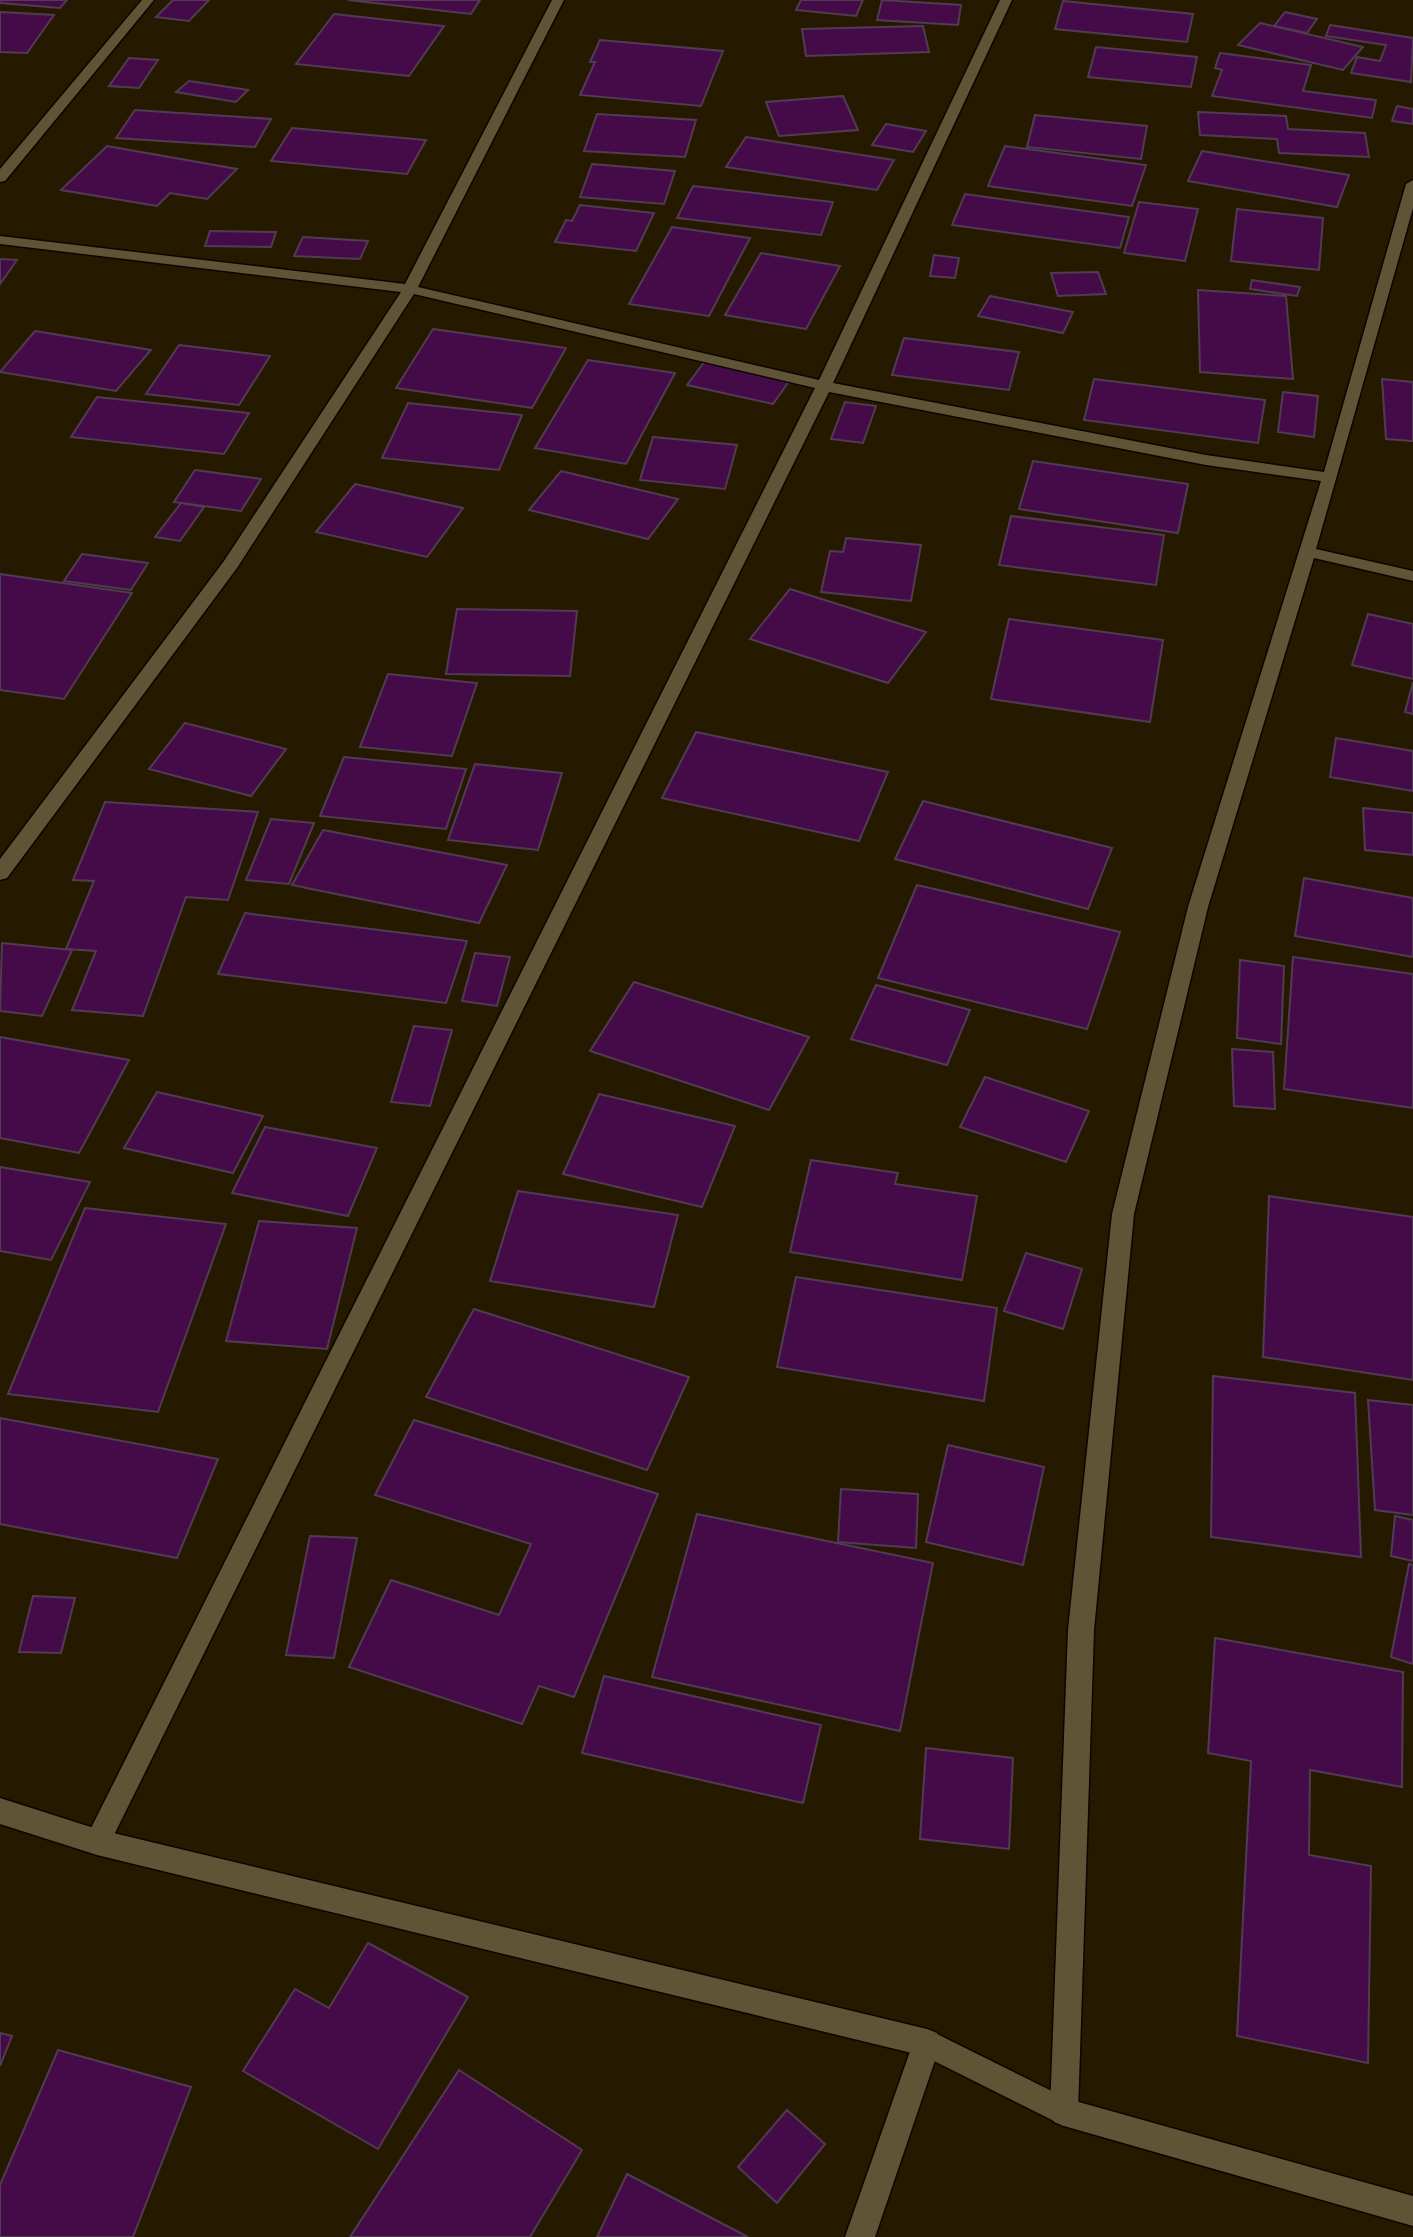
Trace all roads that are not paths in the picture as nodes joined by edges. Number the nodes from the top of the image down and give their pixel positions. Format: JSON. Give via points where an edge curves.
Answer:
{"nodes":[{"id":1,"x":148,"y":0,"type":"edge"},
{"id":2,"x":558,"y":0,"type":"edge"},
{"id":3,"x":1006,"y":0,"type":"edge"},
{"id":4,"x":0,"y":178,"type":"edge"},
{"id":5,"x":1413,"y":184,"type":"edge"},
{"id":6,"x":0,"y":240,"type":"edge"},
{"id":7,"x":410,"y":289,"type":"junction"},
{"id":8,"x":824,"y":386,"type":"junction"},
{"id":9,"x":1330,"y":478,"type":"junction"},
{"id":10,"x":1307,"y":552,"type":"junction"},
{"id":11,"x":1413,"y":576,"type":"edge"},
{"id":12,"x":0,"y":873,"type":"edge"},
{"id":13,"x":0,"y":1811,"type":"edge"},
{"id":14,"x":97,"y":1842,"type":"junction"},
{"id":15,"x":927,"y":2043,"type":"junction"},
{"id":16,"x":1064,"y":2112,"type":"junction"},
{"id":17,"x":1413,"y":2211,"type":"edge"},
{"id":18,"x":860,"y":2237,"type":"edge"}],
"edges":[{"from":1,"to":4,"type":"street"},
{"from":2,"to":7,"type":"street"},
{"from":3,"to":8,"type":"street"},
{"from":5,"to":9,"type":"street"},
{"from":6,"to":7,"type":"street"},
{"from":7,"to":8,"type":"street"},
{"from":7,"to":12,"type":"street","via":[[231,564]]},
{"from":8,"to":9,"type":"street","via":[[1206,460]]},
{"from":8,"to":14,"type":"street"},
{"from":9,"to":10,"type":"street"},
{"from":10,"to":11,"type":"street"},
{"from":10,"to":16,"type":"street","via":[[1198,907],[1123,1214],[1081,1630]]},
{"from":13,"to":14,"type":"street"},
{"from":14,"to":15,"type":"street"},
{"from":15,"to":16,"type":"street"},
{"from":15,"to":18,"type":"street"},
{"from":16,"to":17,"type":"street"}]}
